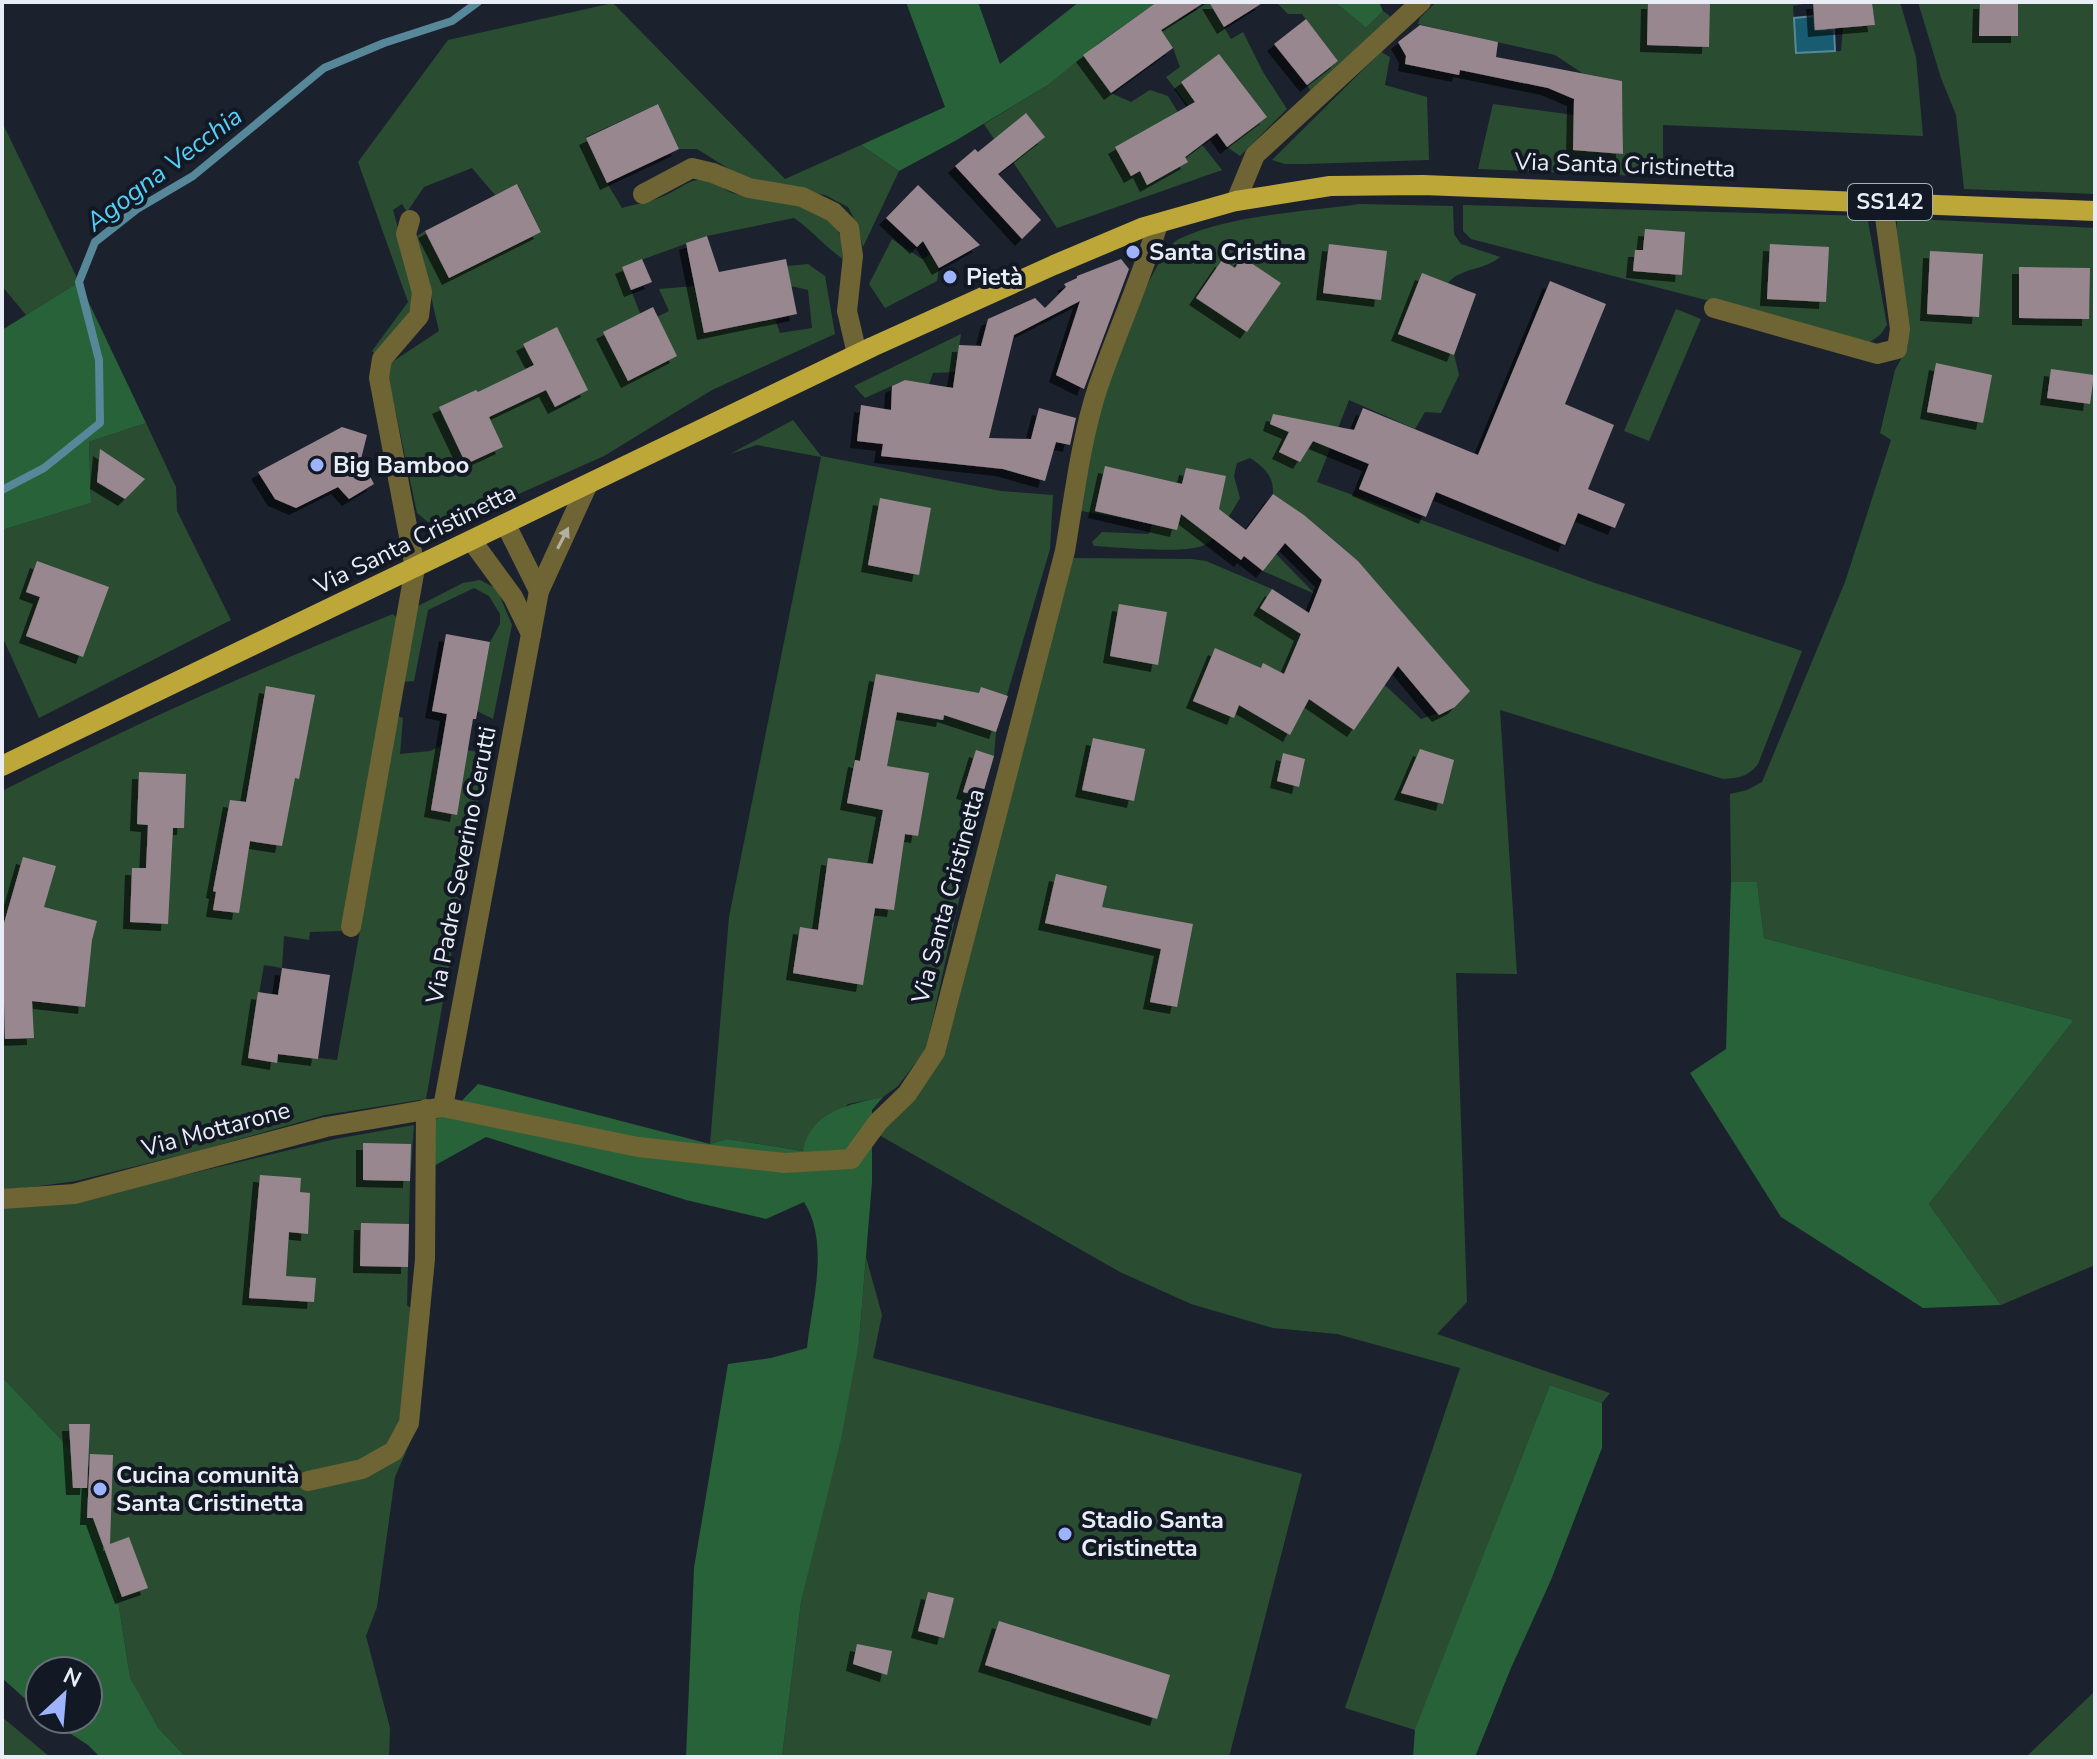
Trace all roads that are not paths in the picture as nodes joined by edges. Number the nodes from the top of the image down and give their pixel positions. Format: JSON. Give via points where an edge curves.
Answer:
{"nodes":[{"id":1,"x":1421,"y":2,"type":"edge"},
{"id":2,"x":643,"y":194,"type":"dead end"},
{"id":3,"x":1236,"y":201,"type":"junction"},
{"id":4,"x":1883,"y":202,"type":"junction"},
{"id":5,"x":2095,"y":211,"type":"edge"},
{"id":6,"x":410,"y":220,"type":"dead end"},
{"id":7,"x":1158,"y":224,"type":"junction"},
{"id":8,"x":1714,"y":308,"type":"dead end"},
{"id":9,"x":857,"y":354,"type":"junction"},
{"id":10,"x":587,"y":486,"type":"junction"},
{"id":11,"x":506,"y":525,"type":"junction"},
{"id":12,"x":472,"y":541,"type":"junction"},
{"id":13,"x":415,"y":568,"type":"junction"},
{"id":14,"x":539,"y":591,"type":"junction"},
{"id":15,"x":531,"y":634,"type":"junction"},
{"id":16,"x":2,"y":766,"type":"edge"},
{"id":17,"x":351,"y":927,"type":"dead end"},
{"id":18,"x":434,"y":1108,"type":"junction"},
{"id":19,"x":2,"y":1199,"type":"edge"},
{"id":20,"x":308,"y":1481,"type":"dead end"}],
"edges":[{"from":1,"to":3,"type":"street","via":[[1255,155]]},
{"from":2,"to":9,"type":"street","via":[[692,168],[749,188],[802,197],[833,212],[849,228],[853,256],[847,311]]},
{"from":3,"to":4,"type":"main road","name":"Via Santa Cristinetta","number":"SS142","via":[[1330,186],[1423,185]]},
{"from":3,"to":7,"type":"main road","name":"Via Santa Cristinetta"},
{"from":4,"to":5,"type":"main road","name":"Via Santa Cristinetta","number":"SS142"},
{"from":4,"to":8,"type":"street","via":[[1900,329],[1897,349],[1877,354]]},
{"from":6,"to":13,"type":"street","via":[[406,234],[422,292],[419,316],[382,359],[379,378]]},
{"from":7,"to":9,"type":"main road","name":"Via Santa Cristinetta"},
{"from":7,"to":18,"type":"street","name":"Via Santa Cristinetta","via":[[1097,390],[1065,551],[935,1052],[907,1094],[851,1159],[785,1163],[638,1147]]},
{"from":9,"to":10,"type":"main road","name":"Via Santa Cristinetta"},
{"from":10,"to":11,"type":"main road","name":"Via Santa Cristinetta"},
{"from":14,"to":10,"type":"street","name":"Via Padre Severino Cerutti","one_way":true},
{"from":11,"to":12,"type":"main road","name":"Via Santa Cristinetta"},
{"from":11,"to":14,"type":"street"},
{"from":12,"to":13,"type":"main road","name":"Via Santa Cristinetta"},
{"from":12,"to":15,"type":"street","via":[[508,589]]},
{"from":13,"to":16,"type":"main road","name":"Via Santa Cristinetta"},
{"from":13,"to":17,"type":"street"},
{"from":14,"to":15,"type":"street","name":"Via Padre Severino Cerutti"},
{"from":15,"to":18,"type":"street","name":"Via Padre Severino Cerutti"},
{"from":18,"to":19,"type":"street","name":"Via Mottarone","via":[[326,1127],[74,1194]]},
{"from":18,"to":20,"type":"street","name":"Via Padre Severino Cerutti","via":[[409,1423],[394,1451],[362,1469]]}]}
